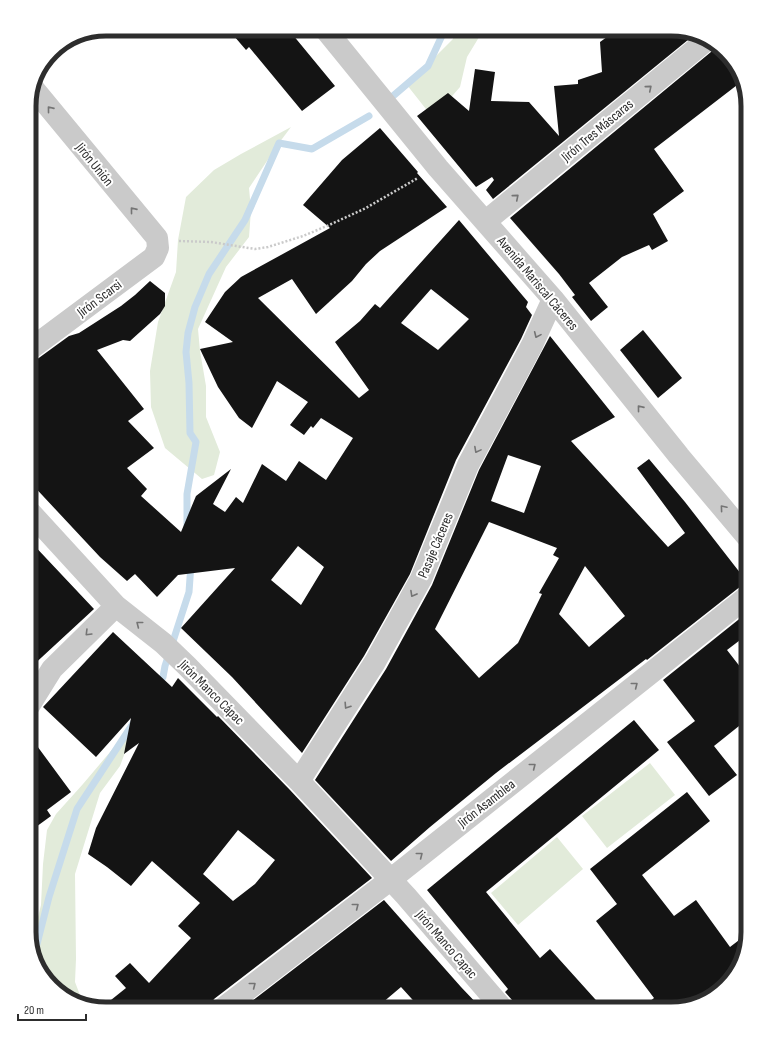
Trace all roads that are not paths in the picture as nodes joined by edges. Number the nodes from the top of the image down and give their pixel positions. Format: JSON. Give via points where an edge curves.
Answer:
{"nodes":[{"id":1,"x":331,"y":36,"type":"edge"},
{"id":2,"x":703,"y":43,"type":"edge"},
{"id":3,"x":37,"y":93,"type":"edge"},
{"id":4,"x":486,"y":222,"type":"junction"},
{"id":5,"x":157,"y":240,"type":"joint"},
{"id":6,"x":553,"y":299,"type":"junction"},
{"id":7,"x":36,"y":345,"type":"edge"},
{"id":8,"x":36,"y":519,"type":"edge"},
{"id":9,"x":741,"y":530,"type":"edge"},
{"id":10,"x":741,"y":602,"type":"edge"},
{"id":11,"x":116,"y":606,"type":"junction"},
{"id":12,"x":36,"y":695,"type":"edge"},
{"id":13,"x":299,"y":781,"type":"junction"},
{"id":14,"x":390,"y":880,"type":"junction"},
{"id":15,"x":238,"y":1002,"type":"edge"},
{"id":16,"x":497,"y":1002,"type":"edge"}],
"edges":[{"from":1,"to":4,"type":"street","name":"Avenida Mariscal Cáceres","via":[[438,168]]},
{"from":4,"to":2,"type":"street","name":"Jirón Tres Máscaras","one_way":true},
{"from":5,"to":3,"type":"street","name":"Jirón Unión","one_way":true},
{"from":4,"to":6,"type":"street","name":"Avenida Mariscal Cáceres"},
{"from":5,"to":7,"type":"street","name":"Jirón Scarsi","via":[[158,248],[154,256]]},
{"from":9,"to":6,"type":"street","name":"Avenida Mariscal Cáceres","one_way":true},
{"from":6,"to":13,"type":"street","name":"Pasaje Cáceres","one_way":true,"via":[[532,345],[468,465],[421,579],[375,662]]},
{"from":8,"to":11,"type":"street","name":"Jirón Manco Cápac"},
{"from":14,"to":10,"type":"street","name":"Jirón Asamblea","one_way":true},
{"from":11,"to":12,"type":"street","one_way":true,"via":[[52,669]]},
{"from":13,"to":11,"type":"street","name":"Jirón Manco Cápac","one_way":true,"via":[[163,643]]},
{"from":13,"to":14,"type":"street","name":"Jirón Manco Cápac"},
{"from":15,"to":14,"type":"street","name":"Jirón Asamblea","one_way":true},
{"from":14,"to":16,"type":"street","name":"Jirón Manco Capac"}]}
